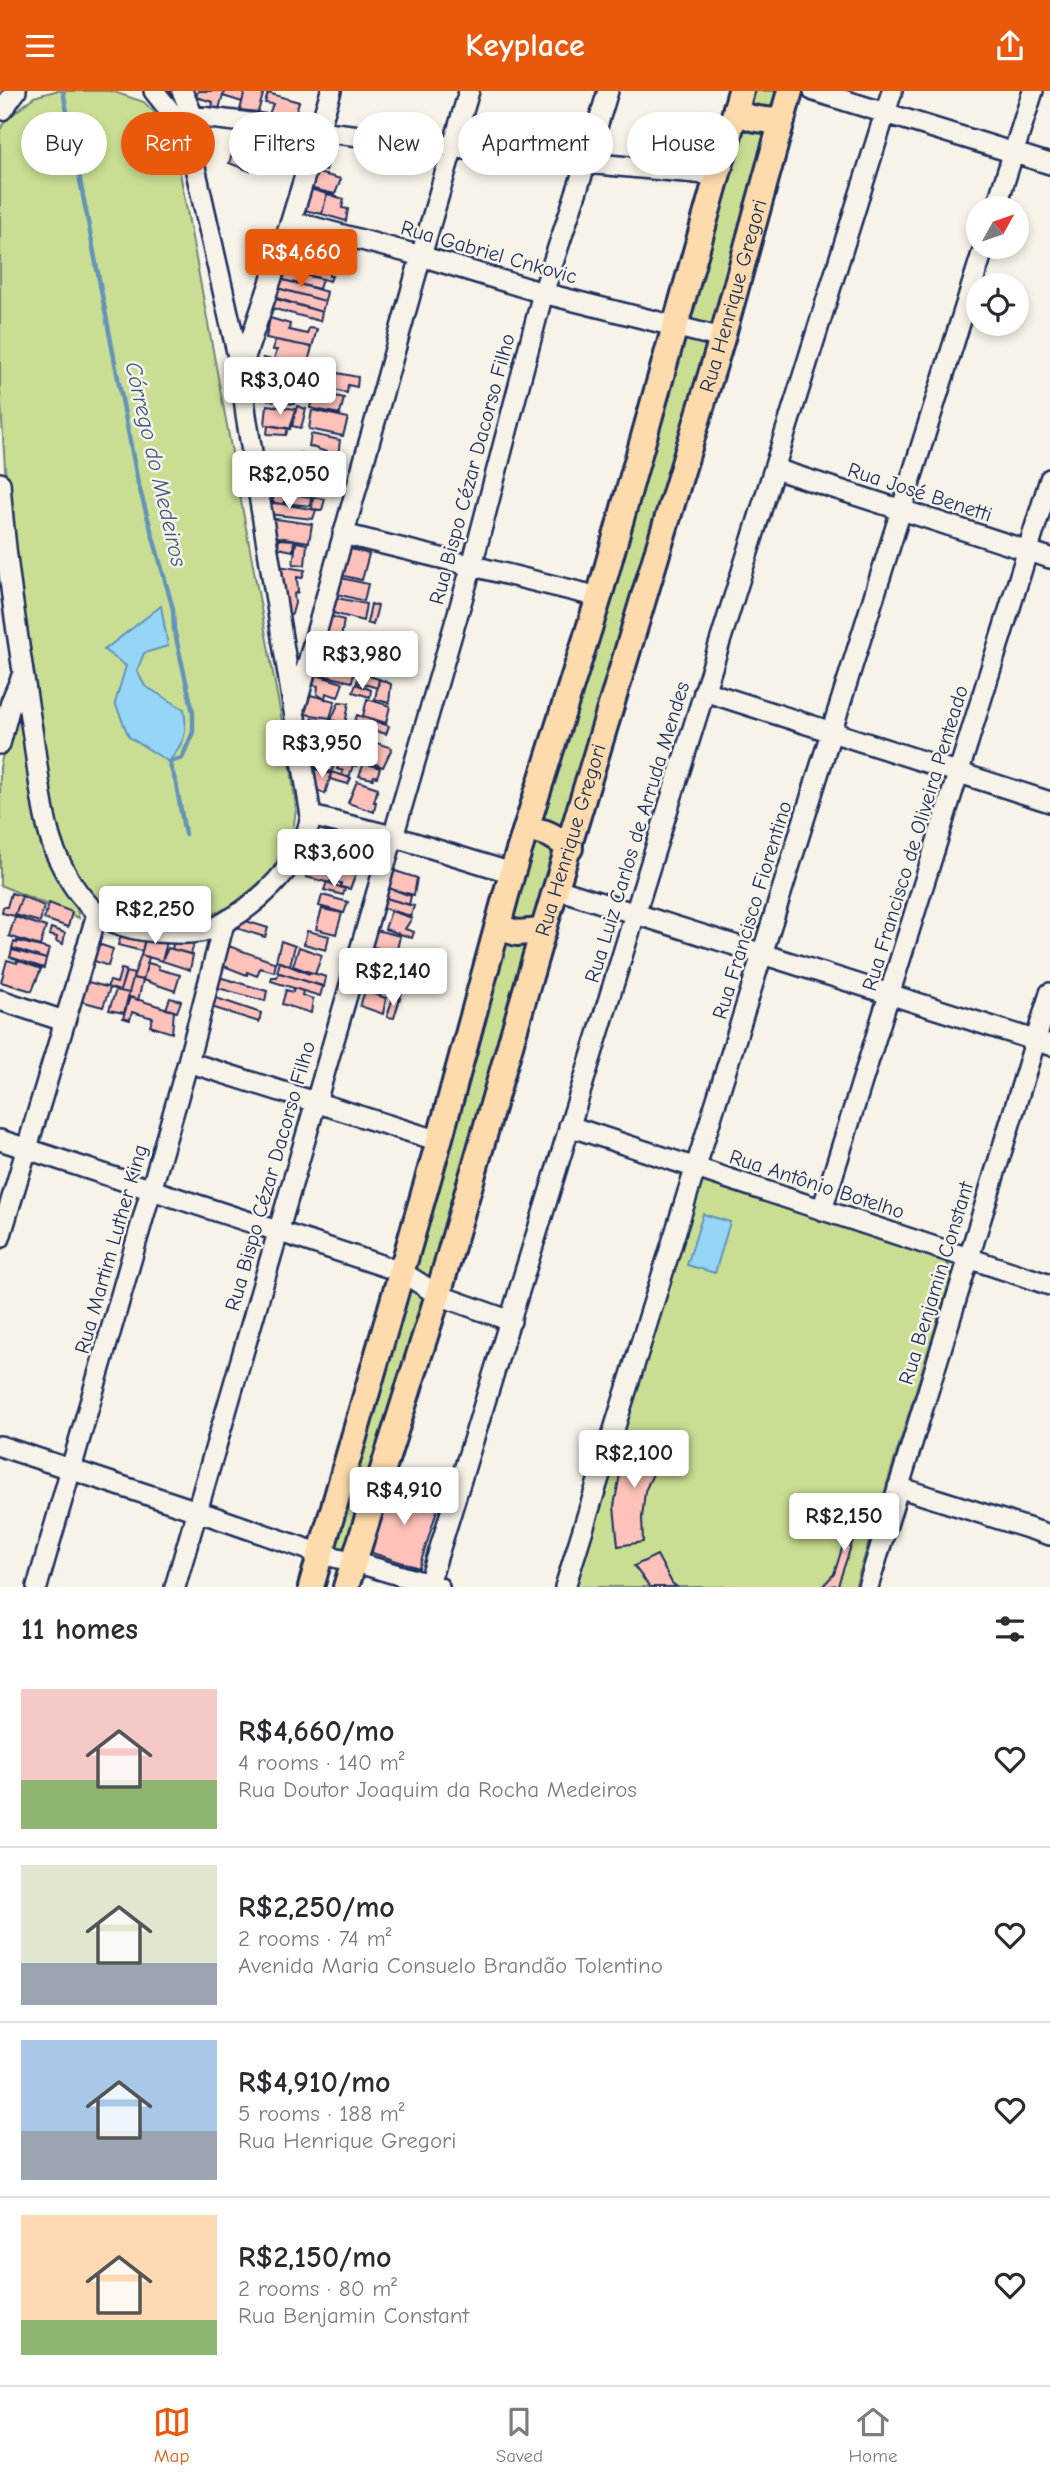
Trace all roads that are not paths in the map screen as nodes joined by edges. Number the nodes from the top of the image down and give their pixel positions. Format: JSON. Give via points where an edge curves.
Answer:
{"nodes":[{"id":1,"x":16,"y":91,"type":"edge"},
{"id":2,"x":154,"y":91,"type":"edge"},
{"id":3,"x":182,"y":91,"type":"edge"},
{"id":4,"x":331,"y":91,"type":"edge"},
{"id":5,"x":469,"y":91,"type":"edge"},
{"id":6,"x":608,"y":91,"type":"edge"},
{"id":7,"x":790,"y":91,"type":"edge"},
{"id":8,"x":814,"y":91,"type":"edge"},
{"id":9,"x":892,"y":91,"type":"edge"},
{"id":10,"x":1033,"y":91,"type":"edge"},
{"id":11,"x":739,"y":99,"type":"edge"},
{"id":12,"x":1,"y":107,"type":"edge"},
{"id":13,"x":175,"y":112,"type":"edge"},
{"id":14,"x":185,"y":112,"type":"edge"},
{"id":15,"x":324,"y":112,"type":"edge"},
{"id":16,"x":602,"y":112,"type":"edge"},
{"id":17,"x":885,"y":113,"type":"junction"},
{"id":18,"x":782,"y":121,"type":"junction"},
{"id":19,"x":339,"y":134,"type":"edge"},
{"id":20,"x":452,"y":147,"type":"junction"},
{"id":21,"x":458,"y":148,"type":"edge"},
{"id":22,"x":1014,"y":153,"type":"junction"},
{"id":23,"x":1050,"y":164,"type":"edge"},
{"id":24,"x":197,"y":175,"type":"edge"},
{"id":25,"x":305,"y":175,"type":"edge"},
{"id":26,"x":582,"y":175,"type":"edge"},
{"id":27,"x":717,"y":175,"type":"edge"},
{"id":28,"x":1000,"y":196,"type":"edge"},
{"id":29,"x":291,"y":221,"type":"junction"},
{"id":30,"x":421,"y":256,"type":"junction"},
{"id":31,"x":980,"y":259,"type":"edge"},
{"id":32,"x":542,"y":293,"type":"junction"},
{"id":33,"x":675,"y":325,"type":"junction"},
{"id":34,"x":722,"y":338,"type":"junction"},
{"id":35,"x":240,"y":370,"type":"junction"},
{"id":36,"x":775,"y":469,"type":"junction"},
{"id":37,"x":1050,"y":479,"type":"edge"},
{"id":38,"x":0,"y":483,"type":"edge"},
{"id":39,"x":900,"y":510,"type":"junction"},
{"id":40,"x":343,"y":534,"type":"junction"},
{"id":41,"x":1028,"y":551,"type":"junction"},
{"id":42,"x":1050,"y":558,"type":"edge"},
{"id":43,"x":472,"y":565,"type":"junction"},
{"id":44,"x":598,"y":597,"type":"junction"},
{"id":45,"x":23,"y":674,"type":"junction"},
{"id":46,"x":704,"y":691,"type":"junction"},
{"id":47,"x":295,"y":709,"type":"junction"},
{"id":48,"x":830,"y":731,"type":"junction"},
{"id":49,"x":0,"y":744,"type":"edge"},
{"id":50,"x":959,"y":773,"type":"junction"},
{"id":51,"x":1050,"y":802,"type":"edge"},
{"id":52,"x":312,"y":816,"type":"junction"},
{"id":53,"x":525,"y":832,"type":"junction"},
{"id":54,"x":392,"y":836,"type":"junction"},
{"id":55,"x":570,"y":848,"type":"junction"},
{"id":56,"x":512,"y":873,"type":"junction"},
{"id":57,"x":557,"y":889,"type":"junction"},
{"id":58,"x":97,"y":914,"type":"junction"},
{"id":59,"x":635,"y":914,"type":"junction"},
{"id":60,"x":224,"y":923,"type":"junction"},
{"id":61,"x":498,"y":927,"type":"junction"},
{"id":62,"x":543,"y":931,"type":"junction"},
{"id":63,"x":762,"y":954,"type":"junction"},
{"id":64,"x":1050,"y":993,"type":"edge"},
{"id":65,"x":891,"y":995,"type":"junction"},
{"id":66,"x":0,"y":1000,"type":"edge"},
{"id":67,"x":64,"y":1021,"type":"junction"},
{"id":68,"x":1043,"y":1043,"type":"edge"},
{"id":69,"x":188,"y":1062,"type":"junction"},
{"id":70,"x":314,"y":1102,"type":"junction"},
{"id":71,"x":569,"y":1126,"type":"junction"},
{"id":72,"x":0,"y":1140,"type":"edge"},
{"id":73,"x":439,"y":1141,"type":"junction"},
{"id":74,"x":27,"y":1149,"type":"junction"},
{"id":75,"x":696,"y":1168,"type":"junction"},
{"id":76,"x":152,"y":1189,"type":"junction"},
{"id":77,"x":822,"y":1210,"type":"junction"},
{"id":78,"x":279,"y":1231,"type":"junction"},
{"id":79,"x":0,"y":1238,"type":"edge"},
{"id":80,"x":968,"y":1258,"type":"junction"},
{"id":81,"x":402,"y":1272,"type":"junction"},
{"id":82,"x":1050,"y":1285,"type":"edge"},
{"id":83,"x":438,"y":1295,"type":"junction"},
{"id":84,"x":511,"y":1321,"type":"junction"},
{"id":85,"x":0,"y":1446,"type":"edge"},
{"id":86,"x":71,"y":1468,"type":"junction"},
{"id":87,"x":898,"y":1487,"type":"junction"},
{"id":88,"x":197,"y":1511,"type":"junction"},
{"id":89,"x":1050,"y":1535,"type":"edge"},
{"id":90,"x":321,"y":1554,"type":"junction"},
{"id":91,"x":355,"y":1562,"type":"junction"},
{"id":92,"x":432,"y":1586,"type":"edge"},
{"id":93,"x":37,"y":1587,"type":"edge"},
{"id":94,"x":175,"y":1587,"type":"edge"},
{"id":95,"x":311,"y":1587,"type":"edge"},
{"id":96,"x":346,"y":1587,"type":"edge"},
{"id":97,"x":565,"y":1587,"type":"edge"},
{"id":98,"x":868,"y":1587,"type":"edge"}],
"edges":[{"from":1,"to":12,"type":"street"},
{"from":2,"to":13,"type":"street"},
{"from":3,"to":14,"type":"street"},
{"from":4,"to":15,"type":"street"},
{"from":5,"to":20,"type":"street"},
{"from":6,"to":16,"type":"street","name":"Rua Bispo Cézar Dacorso Filho"},
{"from":7,"to":18,"type":"main road","name":"Rua Henrique Gregori"},
{"from":8,"to":17,"type":"street"},
{"from":9,"to":17,"type":"street","name":"Rua Luiz Carlos de Arruda Mendes"},
{"from":10,"to":22,"type":"street"},
{"from":11,"to":18,"type":"main road","via":[[741,114]]},
{"from":17,"to":22,"type":"street"},
{"from":17,"to":36,"type":"street","name":"Rua Luiz Carlos de Arruda Mendes"},
{"from":18,"to":34,"type":"main road","name":"Rua Henrique Gregori"},
{"from":19,"to":20,"type":"street"},
{"from":20,"to":21,"type":"street"},
{"from":20,"to":30,"type":"street"},
{"from":22,"to":23,"type":"street"},
{"from":22,"to":28,"type":"street"},
{"from":24,"to":35,"type":"street"},
{"from":25,"to":29,"type":"street"},
{"from":26,"to":32,"type":"street","name":"Rua Bispo Cézar Dacorso Filho"},
{"from":27,"to":33,"type":"main road"},
{"from":29,"to":30,"type":"street","name":"Rua Gabriel Cnkovic"},
{"from":29,"to":35,"type":"street"},
{"from":30,"to":32,"type":"street","name":"Rua Gabriel Cnkovic"},
{"from":30,"to":40,"type":"street"},
{"from":31,"to":39,"type":"street","name":"Rua Francisco Fiorentino"},
{"from":32,"to":33,"type":"street","name":"Rua Gabriel Cnkovic"},
{"from":32,"to":43,"type":"street","name":"Rua Bispo Cézar Dacorso Filho"},
{"from":33,"to":34,"type":"street","name":"Rua Gabriel Cnkovic"},
{"from":33,"to":44,"type":"main road"},
{"from":34,"to":55,"type":"main road","name":"Rua Henrique Gregori"},
{"from":35,"to":47,"type":"street"},
{"from":36,"to":39,"type":"street","name":"Rua José Benetti"},
{"from":36,"to":46,"type":"street","name":"Rua Luiz Carlos de Arruda Mendes"},
{"from":37,"to":41,"type":"street","name":"Rua Francisco de Oliveira Penteado"},
{"from":38,"to":45,"type":"street"},
{"from":39,"to":41,"type":"street","name":"Rua José Benetti"},
{"from":39,"to":48,"type":"street","name":"Rua Francisco Fiorentino"},
{"from":40,"to":43,"type":"street"},
{"from":40,"to":47,"type":"street"},
{"from":41,"to":42,"type":"street","name":"Rua José Benetti"},
{"from":41,"to":50,"type":"street","name":"Rua Francisco de Oliveira Penteado"},
{"from":43,"to":44,"type":"street"},
{"from":43,"to":54,"type":"street","name":"Rua Bispo Cézar Dacorso Filho"},
{"from":44,"to":53,"type":"main road"},
{"from":45,"to":49,"type":"street"},
{"from":45,"to":58,"type":"street","via":[[53,845],[83,900]]},
{"from":46,"to":48,"type":"street"},
{"from":46,"to":59,"type":"street","name":"Rua Luiz Carlos de Arruda Mendes"},
{"from":47,"to":52,"type":"street"},
{"from":48,"to":50,"type":"street"},
{"from":48,"to":63,"type":"street","name":"Rua Francisco Fiorentino"},
{"from":50,"to":51,"type":"street"},
{"from":50,"to":65,"type":"street","name":"Rua Francisco de Oliveira Penteado"},
{"from":52,"to":54,"type":"street"},
{"from":52,"to":60,"type":"street","via":[[294,859],[277,881]]},
{"from":53,"to":55,"type":"main road","via":[[544,831]]},
{"from":53,"to":56,"type":"main road"},
{"from":54,"to":56,"type":"street"},
{"from":54,"to":70,"type":"street","name":"Rua Bispo Cézar Dacorso Filho"},
{"from":55,"to":57,"type":"main road","name":"Rua Henrique Gregori"},
{"from":56,"to":61,"type":"main road"},
{"from":57,"to":59,"type":"street"},
{"from":57,"to":62,"type":"main road","name":"Rua Henrique Gregori"},
{"from":58,"to":60,"type":"street","via":[[138,930],[183,934],[206,932]]},
{"from":58,"to":67,"type":"street"},
{"from":59,"to":63,"type":"street"},
{"from":59,"to":71,"type":"street","name":"Rua Luiz Carlos de Arruda Mendes"},
{"from":60,"to":69,"type":"street","name":"Rua Martim Luther King"},
{"from":61,"to":62,"type":"main road","via":[[517,933]]},
{"from":61,"to":73,"type":"main road"},
{"from":62,"to":83,"type":"main road","name":"Rua Henrique Gregori"},
{"from":63,"to":65,"type":"street"},
{"from":63,"to":75,"type":"street","name":"Rua Francisco Fiorentino"},
{"from":64,"to":68,"type":"street","name":"Rua Benjamin Constant"},
{"from":65,"to":68,"type":"street"},
{"from":65,"to":77,"type":"street","name":"Rua Francisco de Oliveira Penteado"},
{"from":66,"to":67,"type":"street"},
{"from":67,"to":74,"type":"street"},
{"from":68,"to":80,"type":"street","name":"Rua Benjamin Constant"},
{"from":69,"to":70,"type":"street"},
{"from":69,"to":76,"type":"street","name":"Rua Martim Luther King"},
{"from":70,"to":73,"type":"street"},
{"from":70,"to":78,"type":"street","name":"Rua Bispo Cézar Dacorso Filho"},
{"from":71,"to":75,"type":"street","name":"Rua Antônio Botelho"},
{"from":71,"to":84,"type":"street","name":"Rua Luiz Carlos de Arruda Mendes"},
{"from":72,"to":74,"type":"street"},
{"from":73,"to":81,"type":"main road"},
{"from":74,"to":76,"type":"street"},
{"from":74,"to":79,"type":"street"},
{"from":75,"to":77,"type":"street","name":"Rua Antônio Botelho"},
{"from":75,"to":97,"type":"street","name":"Rua Francisco Fiorentino"},
{"from":76,"to":78,"type":"street"},
{"from":76,"to":86,"type":"street","name":"Rua Martim Luther King"},
{"from":77,"to":80,"type":"street","name":"Rua Antônio Botelho"},
{"from":78,"to":81,"type":"street"},
{"from":78,"to":88,"type":"street","name":"Rua Bispo Cézar Dacorso Filho"},
{"from":80,"to":82,"type":"street","name":"Rua Antônio Botelho"},
{"from":80,"to":87,"type":"street","name":"Rua Benjamin Constant"},
{"from":81,"to":83,"type":"street"},
{"from":81,"to":90,"type":"main road"},
{"from":83,"to":84,"type":"street"},
{"from":83,"to":91,"type":"main road","name":"Rua Henrique Gregori"},
{"from":84,"to":92,"type":"street","name":"Rua Luiz Carlos de Arruda Mendes"},
{"from":85,"to":86,"type":"street"},
{"from":86,"to":88,"type":"street"},
{"from":86,"to":93,"type":"street","name":"Rua Martim Luther King"},
{"from":87,"to":89,"type":"street"},
{"from":87,"to":98,"type":"street","name":"Rua Benjamin Constant"},
{"from":88,"to":90,"type":"street"},
{"from":88,"to":94,"type":"street","name":"Rua Bispo Cézar Dacorso Filho"},
{"from":90,"to":91,"type":"street"},
{"from":90,"to":95,"type":"main road"},
{"from":91,"to":92,"type":"street"},
{"from":91,"to":96,"type":"main road","name":"Rua Henrique Gregori"}]}
